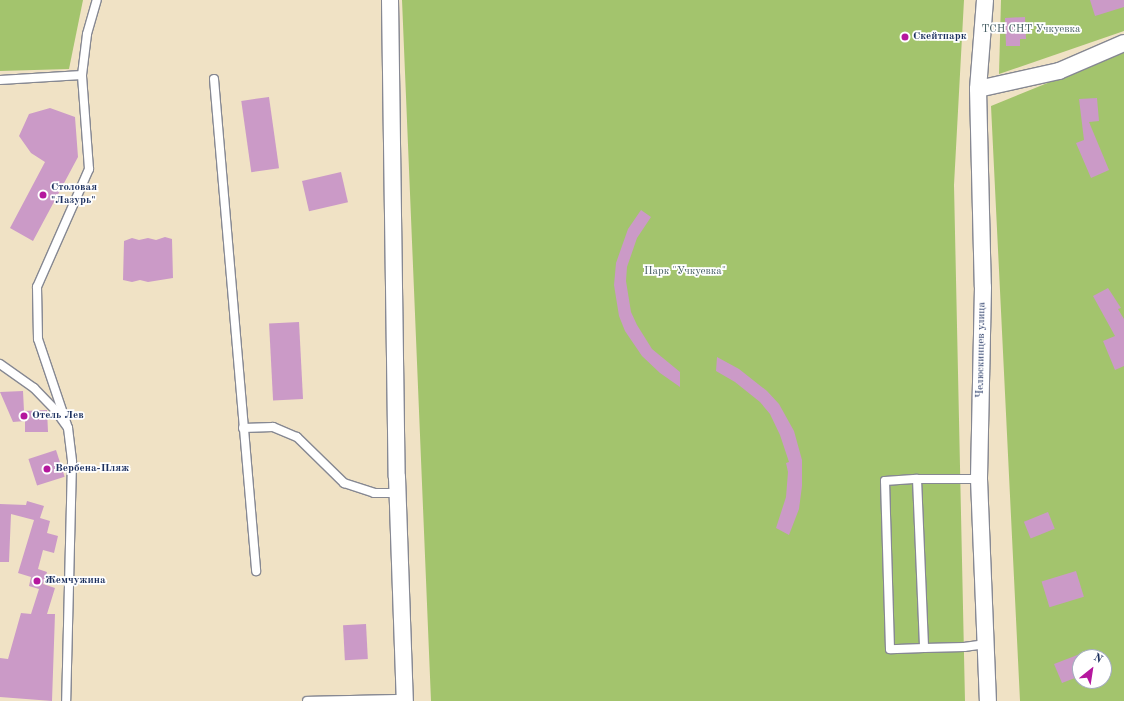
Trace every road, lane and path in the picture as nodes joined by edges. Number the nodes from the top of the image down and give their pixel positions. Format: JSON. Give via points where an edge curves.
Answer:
{"nodes":[{"id":1,"x":97,"y":0,"type":"edge"},
{"id":2,"x":390,"y":0,"type":"edge"},
{"id":3,"x":985,"y":0,"type":"edge"},
{"id":4,"x":1124,"y":44,"type":"edge"},
{"id":5,"x":82,"y":75,"type":"junction"},
{"id":6,"x":214,"y":79,"type":"dead end"},
{"id":7,"x":0,"y":80,"type":"edge"},
{"id":8,"x":978,"y":89,"type":"junction"},
{"id":9,"x":0,"y":364,"type":"edge"},
{"id":10,"x":68,"y":428,"type":"junction"},
{"id":11,"x":244,"y":428,"type":"junction"},
{"id":12,"x":916,"y":479,"type":"junction"},
{"id":13,"x":979,"y":479,"type":"junction"},
{"id":14,"x":397,"y":493,"type":"junction"},
{"id":15,"x":256,"y":571,"type":"dead end"},
{"id":16,"x":986,"y":644,"type":"junction"},
{"id":17,"x":924,"y":648,"type":"junction"},
{"id":18,"x":405,"y":700,"type":"edge"},
{"id":19,"x":66,"y":701,"type":"edge"},
{"id":20,"x":307,"y":701,"type":"edge"},
{"id":21,"x":988,"y":701,"type":"edge"}],
"edges":[{"from":1,"to":5,"type":"lane","via":[[87,34]]},
{"from":2,"to":14,"type":"street"},
{"from":3,"to":8,"type":"street","name":"Челюскинцев улица"},
{"from":4,"to":8,"type":"street","via":[[1059,72]]},
{"from":5,"to":7,"type":"lane"},
{"from":5,"to":10,"type":"lane","via":[[89,169],[37,287],[38,339]]},
{"from":6,"to":11,"type":"lane"},
{"from":8,"to":13,"type":"street","name":"Челюскинцев улица","via":[[983,287]]},
{"from":9,"to":10,"type":"lane","via":[[34,388]]},
{"from":10,"to":19,"type":"lane","via":[[72,462]]},
{"from":11,"to":14,"type":"lane","via":[[273,427],[297,437],[344,484],[374,494]]},
{"from":11,"to":15,"type":"lane"},
{"from":12,"to":13,"type":"lane"},
{"from":12,"to":17,"type":"lane"},
{"from":12,"to":17,"type":"lane","via":[[885,481],[890,648]]},
{"from":13,"to":16,"type":"street","name":"Челюскинцев улица"},
{"from":14,"to":18,"type":"street"},
{"from":16,"to":17,"type":"lane"},
{"from":16,"to":21,"type":"street","name":"Челюскинцев улица"},
{"from":18,"to":20,"type":"lane"}]}
